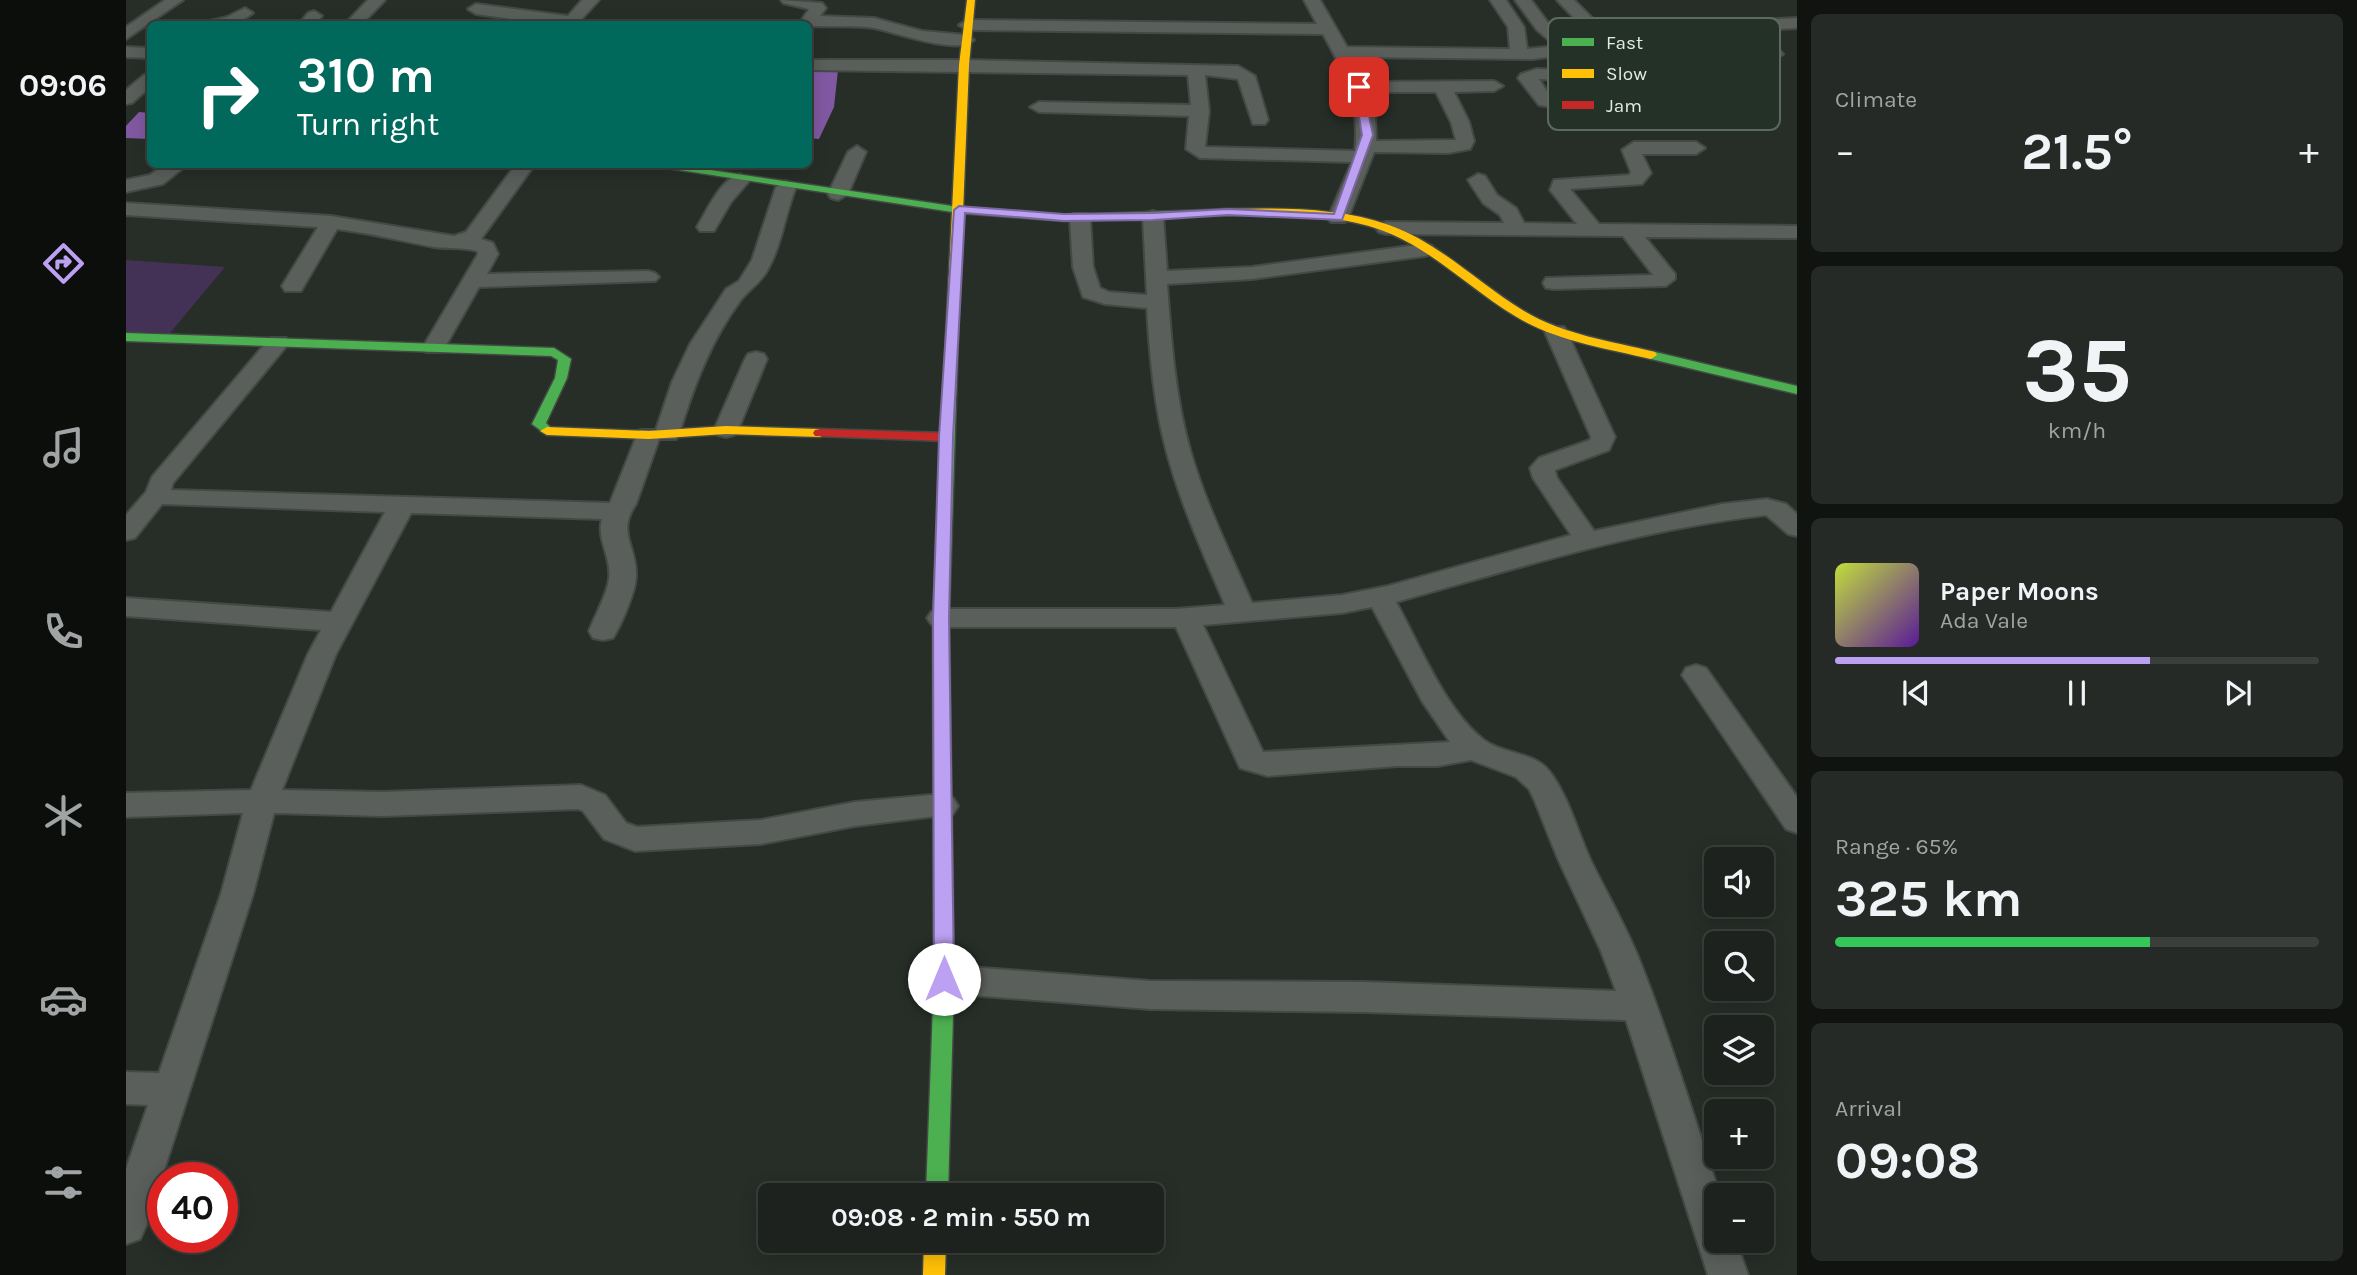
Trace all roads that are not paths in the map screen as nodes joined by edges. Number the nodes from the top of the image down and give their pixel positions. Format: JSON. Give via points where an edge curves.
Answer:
{"nodes":[{"id":1,"x":175,"y":0,"type":"edge"},
{"id":2,"x":377,"y":0,"type":"edge"},
{"id":3,"x":591,"y":0,"type":"edge"},
{"id":4,"x":789,"y":0,"type":"edge"},
{"id":5,"x":971,"y":0,"type":"edge"},
{"id":6,"x":1312,"y":0,"type":"edge"},
{"id":7,"x":1498,"y":0,"type":"edge"},
{"id":8,"x":1523,"y":0,"type":"edge"},
{"id":9,"x":1566,"y":0,"type":"edge"},
{"id":10,"x":863,"y":7,"type":"dead end"},
{"id":11,"x":476,"y":9,"type":"dead end"},
{"id":12,"x":245,"y":13,"type":"dead end"},
{"id":13,"x":1583,"y":18,"type":"edge"},
{"id":14,"x":153,"y":21,"type":"edge"},
{"id":15,"x":232,"y":21,"type":"edge"},
{"id":16,"x":356,"y":21,"type":"edge"},
{"id":17,"x":557,"y":21,"type":"edge"},
{"id":18,"x":565,"y":21,"type":"edge"},
{"id":19,"x":809,"y":21,"type":"edge"},
{"id":20,"x":851,"y":22,"type":"junction"},
{"id":21,"x":812,"y":23,"type":"edge"},
{"id":22,"x":147,"y":24,"type":"edge"},
{"id":23,"x":128,"y":27,"type":"edge"},
{"id":24,"x":1326,"y":29,"type":"junction"},
{"id":25,"x":1548,"y":31,"type":"edge"},
{"id":26,"x":967,"y":32,"type":"junction"},
{"id":27,"x":1342,"y":51,"type":"junction"},
{"id":28,"x":126,"y":52,"type":"edge"},
{"id":29,"x":147,"y":53,"type":"edge"},
{"id":30,"x":1548,"y":53,"type":"edge"},
{"id":31,"x":1520,"y":54,"type":"junction"},
{"id":32,"x":812,"y":65,"type":"edge"},
{"id":33,"x":964,"y":65,"type":"junction"},
{"id":34,"x":1196,"y":71,"type":"junction"},
{"id":35,"x":1548,"y":74,"type":"edge"},
{"id":36,"x":147,"y":82,"type":"edge"},
{"id":37,"x":1443,"y":86,"type":"junction"},
{"id":38,"x":1494,"y":86,"type":"dead end"},
{"id":39,"x":1359,"y":87,"type":"junction"},
{"id":40,"x":126,"y":99,"type":"edge"},
{"id":41,"x":1548,"y":101,"type":"edge"},
{"id":42,"x":1039,"y":107,"type":"dead end"},
{"id":43,"x":1200,"y":111,"type":"junction"},
{"id":44,"x":1259,"y":120,"type":"dead end"},
{"id":45,"x":1696,"y":148,"type":"dead end"},
{"id":46,"x":1363,"y":151,"type":"junction"},
{"id":47,"x":858,"y":152,"type":"dead end"},
{"id":48,"x":174,"y":168,"type":"edge"},
{"id":49,"x":523,"y":168,"type":"edge"},
{"id":50,"x":669,"y":168,"type":"edge"},
{"id":51,"x":740,"y":180,"type":"junction"},
{"id":52,"x":1478,"y":180,"type":"dead end"},
{"id":53,"x":134,"y":186,"type":"edge"},
{"id":54,"x":786,"y":187,"type":"junction"},
{"id":55,"x":838,"y":194,"type":"junction"},
{"id":56,"x":126,"y":208,"type":"edge"},
{"id":57,"x":959,"y":210,"type":"junction"},
{"id":58,"x":1153,"y":217,"type":"junction"},
{"id":59,"x":1080,"y":218,"type":"junction"},
{"id":60,"x":1338,"y":218,"type":"junction"},
{"id":61,"x":331,"y":222,"type":"junction"},
{"id":62,"x":707,"y":227,"type":"dead end"},
{"id":63,"x":1386,"y":228,"type":"junction"},
{"id":64,"x":1516,"y":229,"type":"junction"},
{"id":65,"x":1593,"y":230,"type":"junction"},
{"id":66,"x":1629,"y":230,"type":"junction"},
{"id":67,"x":1797,"y":232,"type":"edge"},
{"id":68,"x":465,"y":241,"type":"junction"},
{"id":69,"x":1425,"y":250,"type":"junction"},
{"id":70,"x":648,"y":276,"type":"dead end"},
{"id":71,"x":1158,"y":278,"type":"junction"},
{"id":72,"x":473,"y":281,"type":"junction"},
{"id":73,"x":1554,"y":283,"type":"dead end"},
{"id":74,"x":293,"y":286,"type":"dead end"},
{"id":75,"x":1160,"y":303,"type":"junction"},
{"id":76,"x":1556,"y":332,"type":"junction"},
{"id":77,"x":126,"y":337,"type":"edge"},
{"id":78,"x":278,"y":343,"type":"junction"},
{"id":79,"x":434,"y":347,"type":"junction"},
{"id":80,"x":756,"y":359,"type":"dead end"},
{"id":81,"x":1797,"y":390,"type":"edge"},
{"id":82,"x":726,"y":430,"type":"junction"},
{"id":83,"x":658,"y":435,"type":"junction"},
{"id":84,"x":946,"y":437,"type":"junction"},
{"id":85,"x":158,"y":493,"type":"junction"},
{"id":86,"x":401,"y":507,"type":"junction"},
{"id":87,"x":618,"y":509,"type":"junction"},
{"id":88,"x":1797,"y":528,"type":"edge"},
{"id":89,"x":126,"y":532,"type":"edge"},
{"id":90,"x":1587,"y":540,"type":"junction"},
{"id":91,"x":1380,"y":597,"type":"junction"},
{"id":92,"x":126,"y":607,"type":"edge"},
{"id":93,"x":1242,"y":612,"type":"junction"},
{"id":94,"x":1185,"y":617,"type":"junction"},
{"id":95,"x":941,"y":618,"type":"junction"},
{"id":96,"x":340,"y":622,"type":"junction"},
{"id":97,"x":603,"y":631,"type":"dead end"},
{"id":98,"x":1696,"y":675,"type":"dead end"},
{"id":99,"x":1475,"y":749,"type":"junction"},
{"id":100,"x":262,"y":801,"type":"junction"},
{"id":101,"x":126,"y":805,"type":"edge"},
{"id":102,"x":942,"y":806,"type":"junction"},
{"id":103,"x":1796,"y":817,"type":"edge"},
{"id":104,"x":944,"y":979,"type":"junction"},
{"id":105,"x":1639,"y":1006,"type":"junction"},
{"id":106,"x":126,"y":1088,"type":"edge"},
{"id":107,"x":170,"y":1089,"type":"junction"},
{"id":108,"x":937,"y":1183,"type":"edge"},
{"id":109,"x":126,"y":1226,"type":"edge"},
{"id":110,"x":935,"y":1253,"type":"edge"},
{"id":111,"x":934,"y":1275,"type":"edge"},
{"id":112,"x":1728,"y":1275,"type":"edge"}],
"edges":[{"from":1,"to":14,"type":"street"},
{"from":2,"to":16,"type":"street"},
{"from":3,"to":18,"type":"street"},
{"from":4,"to":19,"type":"street","via":[[818,8]]},
{"from":5,"to":26,"type":"street"},
{"from":6,"to":24,"type":"street"},
{"from":7,"to":31,"type":"street","via":[[1516,27]]},
{"from":8,"to":25,"type":"street"},
{"from":9,"to":13,"type":"street"},
{"from":10,"to":20,"type":"street"},
{"from":11,"to":17,"type":"street"},
{"from":12,"to":15,"type":"street"},
{"from":20,"to":21,"type":"street"},
{"from":20,"to":26,"type":"street","via":[[884,25],[921,36]]},
{"from":22,"to":23,"type":"street"},
{"from":24,"to":26,"type":"street"},
{"from":24,"to":27,"type":"street"},
{"from":26,"to":33,"type":"street"},
{"from":27,"to":31,"type":"street"},
{"from":27,"to":39,"type":"street"},
{"from":28,"to":29,"type":"street"},
{"from":30,"to":31,"type":"street"},
{"from":32,"to":33,"type":"street"},
{"from":33,"to":34,"type":"street"},
{"from":33,"to":57,"type":"street"},
{"from":34,"to":43,"type":"street"},
{"from":34,"to":44,"type":"street","via":[[1244,73]]},
{"from":35,"to":41,"type":"street","via":[[1527,78]]},
{"from":36,"to":40,"type":"street"},
{"from":37,"to":38,"type":"street"},
{"from":37,"to":39,"type":"street"},
{"from":37,"to":46,"type":"street","via":[[1460,122],[1463,145]]},
{"from":39,"to":46,"type":"street","via":[[1367,135]]},
{"from":42,"to":43,"type":"street"},
{"from":43,"to":46,"type":"street","via":[[1194,143],[1200,152]]},
{"from":45,"to":65,"type":"street","via":[[1634,148],[1641,173],[1635,180],[1561,184],[1560,190]]},
{"from":46,"to":60,"type":"street"},
{"from":47,"to":55,"type":"street"},
{"from":48,"to":53,"type":"street","via":[[165,176]]},
{"from":49,"to":68,"type":"street"},
{"from":50,"to":51,"type":"street"},
{"from":51,"to":54,"type":"street"},
{"from":51,"to":62,"type":"street"},
{"from":52,"to":64,"type":"street","via":[[1490,199],[1509,212]]},
{"from":53,"to":56,"type":"street"},
{"from":54,"to":55,"type":"street"},
{"from":54,"to":83,"type":"street","via":[[755,275],[734,294],[701,344]]},
{"from":55,"to":57,"type":"street"},
{"from":56,"to":61,"type":"street"},
{"from":57,"to":59,"type":"street"},
{"from":57,"to":84,"type":"street"},
{"from":58,"to":59,"type":"street"},
{"from":58,"to":60,"type":"street","via":[[1228,212]]},
{"from":58,"to":71,"type":"street"},
{"from":59,"to":75,"type":"street","via":[[1083,267],[1091,292],[1105,298]]},
{"from":60,"to":63,"type":"street"},
{"from":61,"to":68,"type":"street"},
{"from":61,"to":74,"type":"street"},
{"from":63,"to":64,"type":"street"},
{"from":63,"to":69,"type":"street"},
{"from":64,"to":65,"type":"street"},
{"from":65,"to":66,"type":"street"},
{"from":66,"to":67,"type":"street"},
{"from":66,"to":73,"type":"street","via":[[1664,279]]},
{"from":68,"to":72,"type":"street","via":[[489,251]]},
{"from":69,"to":71,"type":"street","via":[[1252,273]]},
{"from":69,"to":76,"type":"street","via":[[1521,315]]},
{"from":70,"to":72,"type":"street"},
{"from":71,"to":75,"type":"street"},
{"from":72,"to":79,"type":"street"},
{"from":75,"to":93,"type":"street","via":[[1167,398],[1182,463],[1197,510]]},
{"from":76,"to":81,"type":"street"},
{"from":76,"to":90,"type":"street","via":[[1604,437],[1600,444],[1542,468]]},
{"from":77,"to":78,"type":"street"},
{"from":78,"to":79,"type":"street"},
{"from":78,"to":85,"type":"street","via":[[161,482]]},
{"from":79,"to":83,"type":"street","via":[[554,352],[565,359],[540,424],[544,431]]},
{"from":80,"to":82,"type":"street"},
{"from":82,"to":83,"type":"street"},
{"from":82,"to":84,"type":"street"},
{"from":83,"to":87,"type":"street"},
{"from":84,"to":95,"type":"street"},
{"from":85,"to":86,"type":"street","via":[[169,498]]},
{"from":85,"to":89,"type":"street"},
{"from":86,"to":87,"type":"street"},
{"from":86,"to":96,"type":"street"},
{"from":87,"to":97,"type":"street","via":[[612,530],[624,567],[623,580]]},
{"from":88,"to":90,"type":"street","via":[[1767,507]]},
{"from":90,"to":91,"type":"street"},
{"from":91,"to":93,"type":"street"},
{"from":91,"to":99,"type":"street","via":[[1444,713]]},
{"from":92,"to":96,"type":"street"},
{"from":93,"to":94,"type":"street"},
{"from":94,"to":95,"type":"street"},
{"from":94,"to":99,"type":"street","via":[[1251,760],[1268,765]]},
{"from":95,"to":102,"type":"street"},
{"from":96,"to":100,"type":"street","via":[[322,654]]},
{"from":98,"to":103,"type":"street"},
{"from":99,"to":105,"type":"street","via":[[1532,772],[1540,780]]},
{"from":100,"to":101,"type":"street"},
{"from":100,"to":102,"type":"street","via":[[382,804],[581,797],[594,803],[615,831],[635,839],[761,832],[855,814]]},
{"from":100,"to":107,"type":"street","via":[[233,907]]},
{"from":102,"to":104,"type":"street"},
{"from":104,"to":105,"type":"street","via":[[1162,996]]},
{"from":104,"to":108,"type":"street"},
{"from":105,"to":112,"type":"street"},
{"from":106,"to":107,"type":"street"},
{"from":107,"to":109,"type":"street"},
{"from":110,"to":111,"type":"street"}]}
